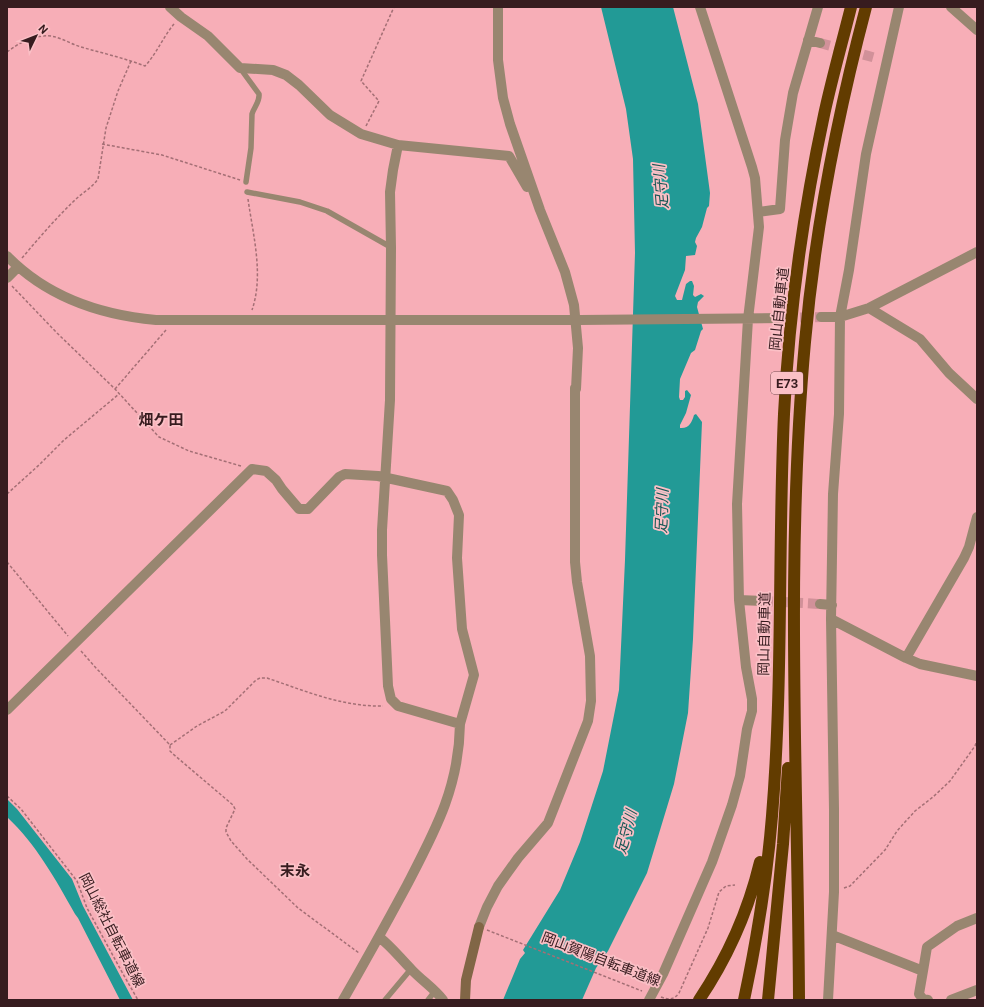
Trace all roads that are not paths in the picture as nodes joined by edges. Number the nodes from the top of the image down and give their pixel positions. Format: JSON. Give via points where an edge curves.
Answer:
{"nodes":[{"id":1,"x":170,"y":7,"type":"edge"},
{"id":2,"x":498,"y":7,"type":"edge"},
{"id":3,"x":700,"y":7,"type":"edge"},
{"id":4,"x":818,"y":7,"type":"edge"},
{"id":5,"x":851,"y":7,"type":"edge"},
{"id":6,"x":866,"y":7,"type":"edge"},
{"id":7,"x":899,"y":7,"type":"edge"},
{"id":8,"x":951,"y":7,"type":"edge"},
{"id":9,"x":977,"y":30,"type":"edge"},
{"id":10,"x":808,"y":40,"type":"junction"},
{"id":11,"x":820,"y":43,"type":"tunnel mouth"},
{"id":12,"x":240,"y":68,"type":"junction"},
{"id":13,"x":398,"y":145,"type":"junction"},
{"id":14,"x":246,"y":182,"type":"road end"},
{"id":15,"x":247,"y":192,"type":"road end"},
{"id":16,"x":540,"y":210,"type":"junction"},
{"id":17,"x":758,"y":212,"type":"junction"},
{"id":18,"x":391,"y":245,"type":"junction"},
{"id":19,"x":977,"y":252,"type":"edge"},
{"id":20,"x":7,"y":256,"type":"edge"},
{"id":21,"x":17,"y":266,"type":"junction"},
{"id":22,"x":10,"y":282,"type":"edge"},
{"id":23,"x":869,"y":308,"type":"junction"},
{"id":24,"x":820,"y":317,"type":"tunnel mouth"},
{"id":25,"x":840,"y":317,"type":"junction"},
{"id":26,"x":782,"y":318,"type":"tunnel mouth"},
{"id":27,"x":744,"y":319,"type":"junction"},
{"id":28,"x":390,"y":320,"type":"junction"},
{"id":29,"x":578,"y":320,"type":"junction"},
{"id":30,"x":977,"y":398,"type":"edge"},
{"id":31,"x":385,"y":478,"type":"junction"},
{"id":32,"x":977,"y":517,"type":"edge"},
{"id":33,"x":739,"y":600,"type":"junction"},
{"id":34,"x":763,"y":601,"type":"tunnel mouth"},
{"id":35,"x":820,"y":604,"type":"tunnel mouth"},
{"id":36,"x":832,"y":605,"type":"junction"},
{"id":37,"x":831,"y":619,"type":"junction"},
{"id":38,"x":906,"y":658,"type":"junction"},
{"id":39,"x":977,"y":676,"type":"edge"},
{"id":40,"x":794,"y":689,"type":"junction"},
{"id":41,"x":7,"y":710,"type":"edge"},
{"id":42,"x":460,"y":724,"type":"junction"},
{"id":43,"x":775,"y":764,"type":"junction"},
{"id":44,"x":977,"y":918,"type":"edge"},
{"id":45,"x":481,"y":928,"type":"joint"},
{"id":46,"x":832,"y":935,"type":"junction"},
{"id":47,"x":379,"y":937,"type":"junction"},
{"id":48,"x":411,"y":969,"type":"junction"},
{"id":49,"x":923,"y":971,"type":"junction"},
{"id":50,"x":977,"y":990,"type":"edge"},
{"id":51,"x":435,"y":991,"type":"junction"},
{"id":52,"x":651,"y":997,"type":"edge"},
{"id":53,"x":343,"y":1000,"type":"edge"},
{"id":54,"x":385,"y":1000,"type":"edge"},
{"id":55,"x":428,"y":1000,"type":"edge"},
{"id":56,"x":443,"y":1000,"type":"edge"},
{"id":57,"x":465,"y":1000,"type":"edge"},
{"id":58,"x":699,"y":1000,"type":"edge"},
{"id":59,"x":744,"y":1000,"type":"edge"},
{"id":60,"x":768,"y":1000,"type":"edge"},
{"id":61,"x":799,"y":1000,"type":"edge"},
{"id":62,"x":828,"y":1000,"type":"edge"},
{"id":63,"x":928,"y":1000,"type":"edge"},
{"id":64,"x":951,"y":1000,"type":"edge"}],
"edges":[{"from":1,"to":12,"type":"street","via":[[208,36]]},
{"from":2,"to":16,"type":"street","via":[[498,60],[503,98]]},
{"from":3,"to":17,"type":"street","via":[[752,167]]},
{"from":4,"to":10,"type":"street"},
{"from":5,"to":43,"type":"highway","name":"岡山自動車道","number":"E73","via":[[824,114],[803,226],[790,339],[781,485]]},
{"from":6,"to":40,"type":"highway","name":"岡山自動車道","number":"E73","via":[[848,77],[828,174],[809,300],[796,484]]},
{"from":7,"to":25,"type":"street","via":[[881,59]]},
{"from":8,"to":9,"type":"street"},
{"from":10,"to":11,"type":"street"},
{"from":10,"to":17,"type":"street","via":[[793,94],[785,140],[780,209]]},
{"from":12,"to":13,"type":"street","via":[[273,70],[286,75],[330,115],[361,134]]},
{"from":12,"to":14,"type":"lane","via":[[259,94],[252,114]]},
{"from":13,"to":16,"type":"street","via":[[509,156]]},
{"from":13,"to":18,"type":"street","via":[[390,192]]},
{"from":15,"to":18,"type":"lane","via":[[300,202],[327,211]]},
{"from":16,"to":29,"type":"street","via":[[564,272]]},
{"from":17,"to":27,"type":"street","via":[[759,227]]},
{"from":18,"to":28,"type":"street"},
{"from":19,"to":23,"type":"street"},
{"from":20,"to":21,"type":"street"},
{"from":21,"to":22,"type":"street"},
{"from":21,"to":28,"type":"street","via":[[53,291],[72,300],[93,309],[134,318]]},
{"from":23,"to":25,"type":"street"},
{"from":23,"to":30,"type":"street","via":[[920,339],[949,373]]},
{"from":24,"to":25,"type":"street"},
{"from":25,"to":36,"type":"street","via":[[839,414],[833,494]]},
{"from":26,"to":27,"type":"street"},
{"from":27,"to":29,"type":"street"},
{"from":27,"to":33,"type":"street","via":[[737,504]]},
{"from":28,"to":29,"type":"street"},
{"from":28,"to":31,"type":"street","via":[[390,400]]},
{"from":29,"to":45,"type":"street","via":[[575,562],[590,656],[590,712],[548,823],[500,882],[486,907]]},
{"from":31,"to":41,"type":"street","via":[[345,474],[339,476],[308,509],[299,509],[266,471],[252,469]]},
{"from":31,"to":42,"type":"street","via":[[382,555],[388,686],[391,699],[398,706]]},
{"from":31,"to":42,"type":"street","via":[[447,491],[457,506],[457,558],[462,630],[474,675]]},
{"from":32,"to":38,"type":"street","via":[[964,558]]},
{"from":33,"to":34,"type":"street"},
{"from":33,"to":52,"type":"street","via":[[752,699],[740,776],[712,862]]},
{"from":35,"to":36,"type":"street"},
{"from":36,"to":37,"type":"street"},
{"from":37,"to":38,"type":"street"},
{"from":37,"to":46,"type":"street","via":[[834,809]]},
{"from":38,"to":39,"type":"street","via":[[920,664]]},
{"from":40,"to":60,"type":"highway"},
{"from":40,"to":61,"type":"highway"},
{"from":42,"to":47,"type":"street","via":[[457,762],[448,799],[429,842]]},
{"from":43,"to":58,"type":"highway","via":[[762,857],[750,900],[734,939]]},
{"from":43,"to":59,"type":"highway","via":[[764,887]]},
{"from":44,"to":49,"type":"street","via":[[957,926],[927,947]]},
{"from":45,"to":57,"type":"main road","via":[[466,980]]},
{"from":46,"to":49,"type":"street"},
{"from":46,"to":62,"type":"street"},
{"from":47,"to":48,"type":"street"},
{"from":47,"to":53,"type":"street"},
{"from":48,"to":51,"type":"street"},
{"from":48,"to":54,"type":"lane"},
{"from":49,"to":63,"type":"street","via":[[919,994]]},
{"from":50,"to":64,"type":"street"},
{"from":51,"to":55,"type":"lane"},
{"from":51,"to":56,"type":"street"}]}
